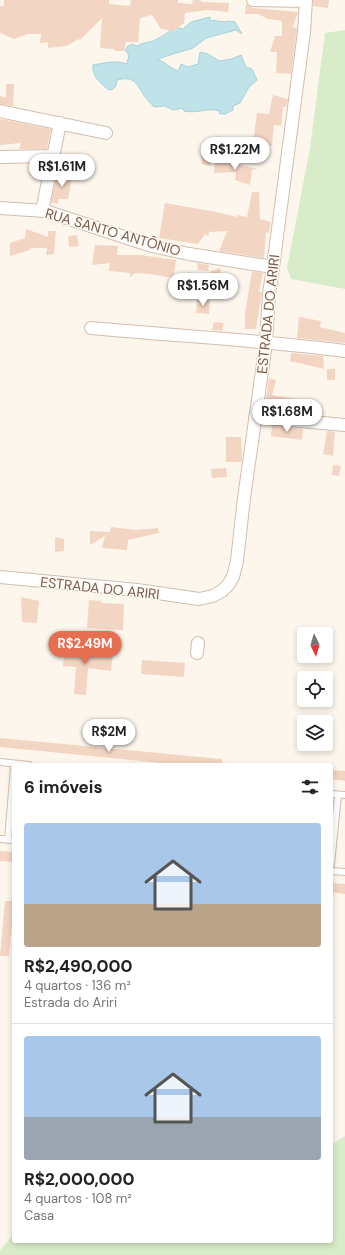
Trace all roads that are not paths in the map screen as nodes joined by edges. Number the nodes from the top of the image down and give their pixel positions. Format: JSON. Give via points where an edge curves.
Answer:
{"nodes":[{"id":1,"x":253,"y":0,"type":"edge"},
{"id":2,"x":306,"y":0,"type":"edge"},
{"id":3,"x":0,"y":112,"type":"edge"},
{"id":4,"x":60,"y":123,"type":"junction"},
{"id":5,"x":106,"y":132,"type":"dead end"},
{"id":6,"x":53,"y":156,"type":"junction"},
{"id":7,"x":0,"y":157,"type":"edge"},
{"id":8,"x":0,"y":208,"type":"edge"},
{"id":9,"x":42,"y":211,"type":"junction"},
{"id":10,"x":272,"y":267,"type":"junction"},
{"id":11,"x":91,"y":328,"type":"dead end"},
{"id":12,"x":266,"y":343,"type":"junction"},
{"id":13,"x":345,"y":351,"type":"edge"},
{"id":14,"x":255,"y":417,"type":"junction"},
{"id":15,"x":345,"y":425,"type":"edge"},
{"id":16,"x":0,"y":578,"type":"edge"},
{"id":17,"x":0,"y":762,"type":"edge"},
{"id":18,"x":12,"y":765,"type":"edge"},
{"id":19,"x":342,"y":795,"type":"edge"},
{"id":20,"x":12,"y":815,"type":"edge"},
{"id":21,"x":0,"y":839,"type":"edge"},
{"id":22,"x":11,"y":840,"type":"edge"},
{"id":23,"x":333,"y":851,"type":"edge"},
{"id":24,"x":333,"y":871,"type":"edge"},
{"id":25,"x":345,"y":872,"type":"edge"}],
"edges":[{"from":1,"to":2,"type":"street"},
{"from":2,"to":10,"type":"street","name":"ESTRADA DO ARIRI","via":[[304,32]]},
{"from":3,"to":4,"type":"street"},
{"from":4,"to":5,"type":"street"},
{"from":4,"to":6,"type":"street"},
{"from":6,"to":7,"type":"street"},
{"from":6,"to":9,"type":"street"},
{"from":8,"to":9,"type":"street","name":"RUA SANTO ANTÔNIO"},
{"from":9,"to":10,"type":"street","name":"RUA SANTO ANTÔNIO","via":[[152,246]]},
{"from":10,"to":12,"type":"street","name":"ESTRADA DO ARIRI"},
{"from":11,"to":12,"type":"street"},
{"from":12,"to":13,"type":"street"},
{"from":12,"to":14,"type":"street","name":"ESTRADA DO ARIRI"},
{"from":14,"to":15,"type":"street"},
{"from":14,"to":16,"type":"street","name":"ESTRADA DO ARIRI","via":[[237,561],[233,577],[222,591],[205,598],[193,599],[137,590]]},
{"from":17,"to":18,"type":"lane"},
{"from":19,"to":23,"type":"lane"},
{"from":20,"to":22,"type":"lane"},
{"from":21,"to":22,"type":"lane"},
{"from":24,"to":25,"type":"lane"}]}
